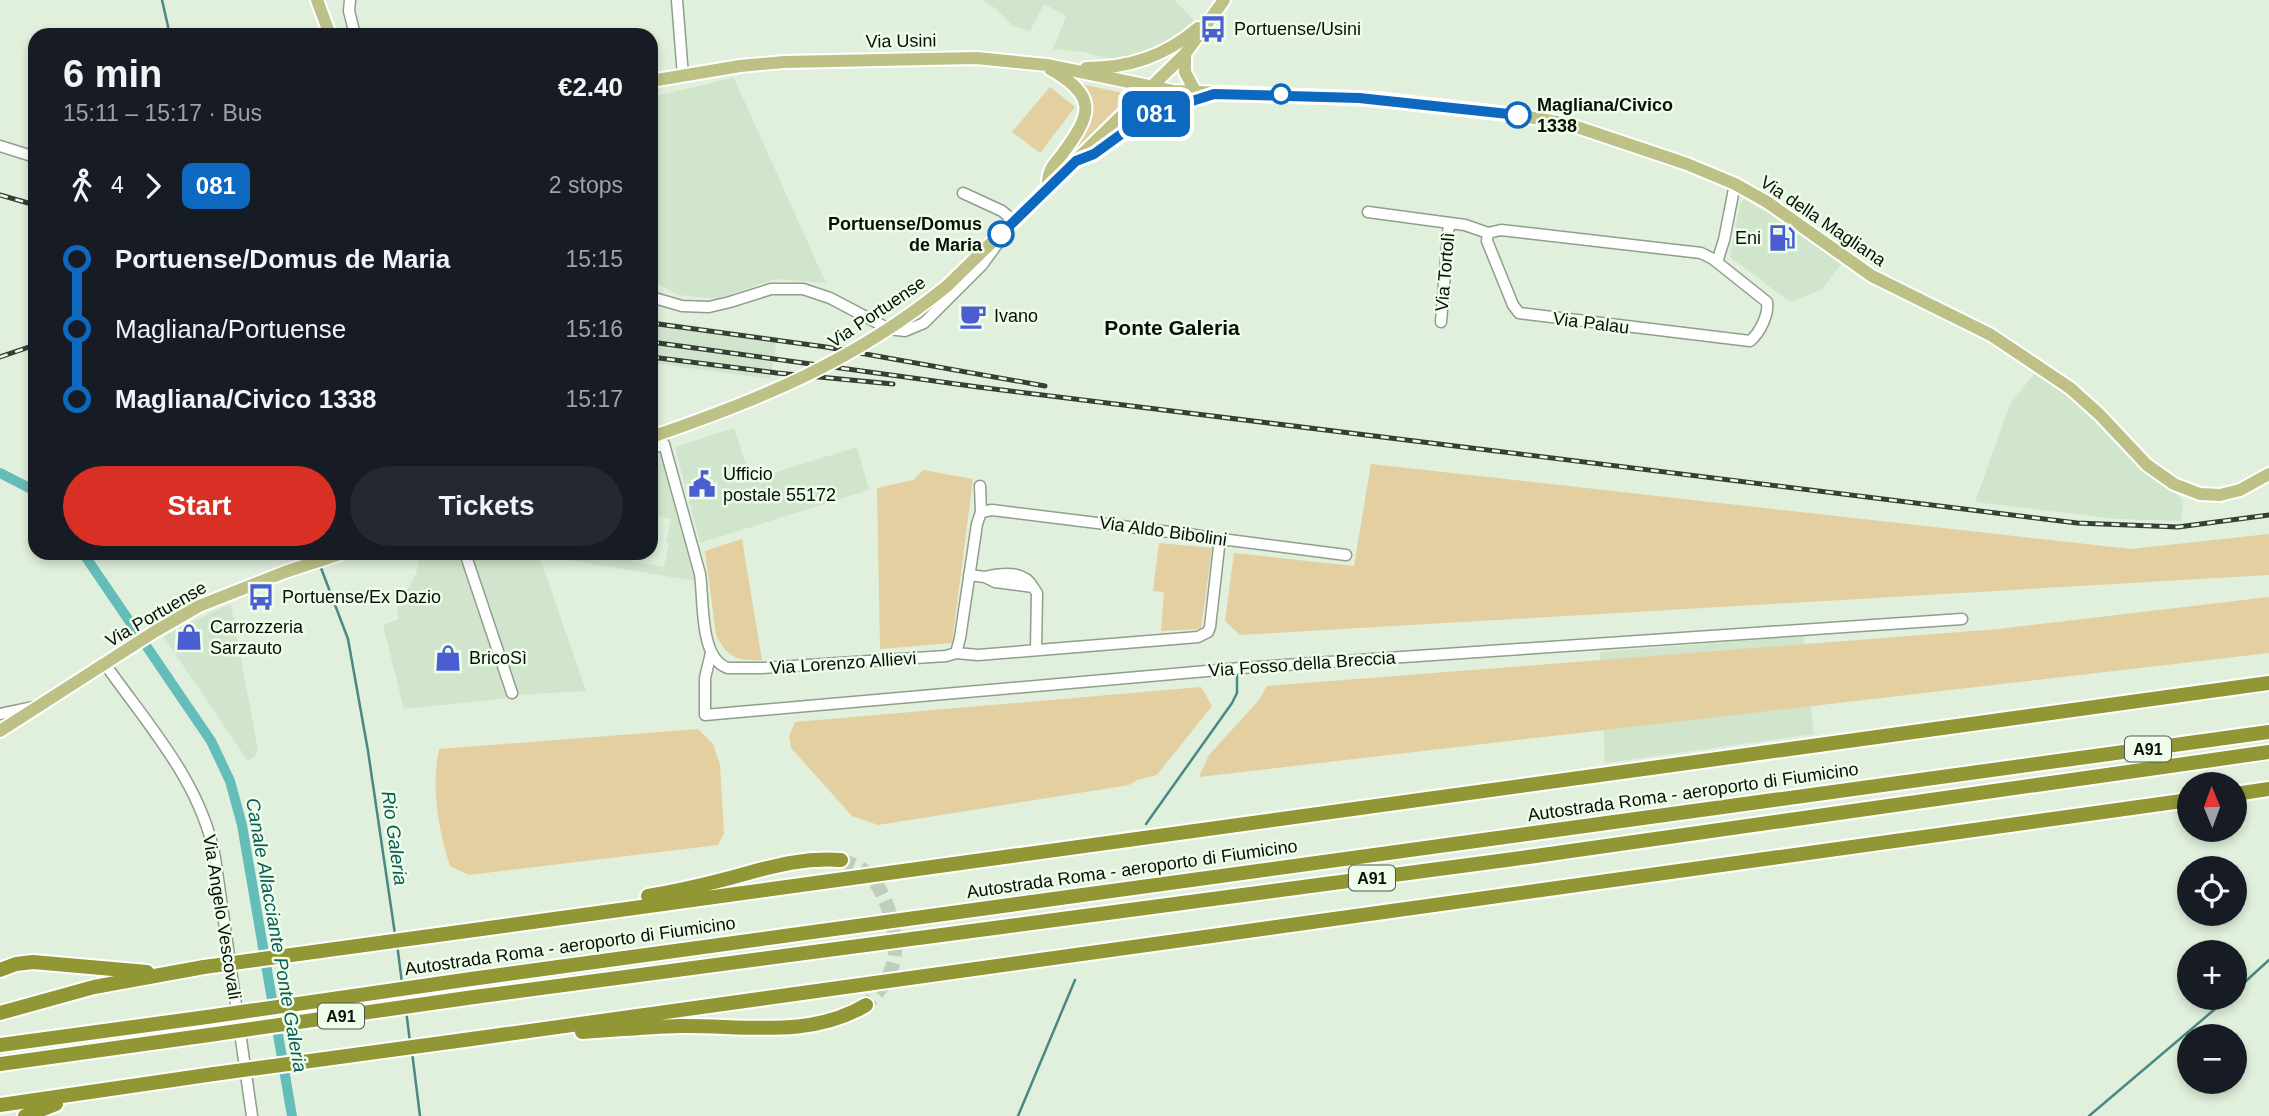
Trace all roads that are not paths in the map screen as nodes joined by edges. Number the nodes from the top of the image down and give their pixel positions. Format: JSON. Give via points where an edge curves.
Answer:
{"nodes":[{"id":1,"x":317,"y":0,"type":"edge"},
{"id":2,"x":349,"y":0,"type":"edge"},
{"id":3,"x":677,"y":0,"type":"edge"},
{"id":4,"x":1224,"y":0,"type":"edge"},
{"id":5,"x":1214,"y":15,"type":"junction"},
{"id":6,"x":327,"y":28,"type":"edge"},
{"id":7,"x":353,"y":28,"type":"edge"},
{"id":8,"x":1185,"y":54,"type":"junction"},
{"id":9,"x":1041,"y":64,"type":"junction"},
{"id":10,"x":1065,"y":69,"type":"junction"},
{"id":11,"x":683,"y":76,"type":"junction"},
{"id":12,"x":658,"y":80,"type":"edge"},
{"id":13,"x":1151,"y":88,"type":"junction"},
{"id":14,"x":1196,"y":93,"type":"junction"},
{"id":15,"x":1214,"y":94,"type":"junction"},
{"id":16,"x":0,"y":146,"type":"edge"},
{"id":17,"x":28,"y":155,"type":"edge"},
{"id":18,"x":1076,"y":161,"type":"junction"},
{"id":19,"x":1735,"y":184,"type":"junction"},
{"id":20,"x":1048,"y":188,"type":"junction"},
{"id":21,"x":963,"y":194,"type":"dead end"},
{"id":22,"x":1368,"y":212,"type":"dead end"},
{"id":23,"x":1014,"y":221,"type":"junction"},
{"id":24,"x":1449,"y":223,"type":"junction"},
{"id":25,"x":1488,"y":233,"type":"junction"},
{"id":26,"x":1717,"y":262,"type":"junction"},
{"id":27,"x":658,"y":299,"type":"edge"},
{"id":28,"x":1441,"y":322,"type":"dead end"},
{"id":29,"x":658,"y":434,"type":"edge"},
{"id":30,"x":658,"y":446,"type":"edge"},
{"id":31,"x":2269,"y":474,"type":"edge"},
{"id":32,"x":980,"y":486,"type":"dead end"},
{"id":33,"x":981,"y":512,"type":"junction"},
{"id":34,"x":1217,"y":542,"type":"junction"},
{"id":35,"x":1346,"y":555,"type":"dead end"},
{"id":36,"x":322,"y":560,"type":"edge"},
{"id":37,"x":467,"y":560,"type":"edge"},
{"id":38,"x":969,"y":575,"type":"junction"},
{"id":39,"x":1962,"y":619,"type":"dead end"},
{"id":40,"x":1036,"y":650,"type":"junction"},
{"id":41,"x":711,"y":653,"type":"junction"},
{"id":42,"x":956,"y":653,"type":"junction"},
{"id":43,"x":104,"y":664,"type":"junction"},
{"id":44,"x":2269,"y":682,"type":"edge"},
{"id":45,"x":512,"y":693,"type":"dead end"},
{"id":46,"x":37,"y":706,"type":"junction"},
{"id":47,"x":0,"y":714,"type":"edge"},
{"id":48,"x":0,"y":732,"type":"edge"},
{"id":49,"x":2269,"y":732,"type":"edge"},
{"id":50,"x":2269,"y":752,"type":"edge"},
{"id":51,"x":2269,"y":789,"type":"edge"},
{"id":52,"x":2247,"y":792,"type":"edge"},
{"id":53,"x":2177,"y":802,"type":"edge"},
{"id":54,"x":841,"y":860,"type":"tunnel mouth"},
{"id":55,"x":580,"y":914,"type":"junction"},
{"id":56,"x":0,"y":970,"type":"edge"},
{"id":57,"x":169,"y":973,"type":"junction"},
{"id":58,"x":866,"y":1005,"type":"tunnel mouth"},
{"id":59,"x":0,"y":1013,"type":"edge"},
{"id":60,"x":479,"y":1038,"type":"junction"},
{"id":61,"x":0,"y":1045,"type":"edge"},
{"id":62,"x":0,"y":1064,"type":"edge"},
{"id":63,"x":97,"y":1092,"type":"junction"},
{"id":64,"x":0,"y":1105,"type":"edge"},
{"id":65,"x":25,"y":1116,"type":"edge"},
{"id":66,"x":252,"y":1116,"type":"edge"}],
"edges":[{"from":1,"to":6,"type":"main road"},
{"from":2,"to":7,"type":"street"},
{"from":3,"to":11,"type":"street"},
{"from":4,"to":5,"type":"main road","name":"Via Portuense"},
{"from":5,"to":8,"type":"main road","name":"Via Portuense"},
{"from":5,"to":10,"type":"main road","via":[[1185,39],[1149,59]]},
{"from":8,"to":13,"type":"main road","name":"Via Portuense"},
{"from":8,"to":14,"type":"main road","via":[[1185,72]]},
{"from":9,"to":10,"type":"main road","name":"Via Usini"},
{"from":9,"to":11,"type":"main road","name":"Via Usini","via":[[976,58],[812,60]]},
{"from":9,"to":20,"type":"main road","via":[[1074,86],[1086,113],[1080,130],[1050,172]]},
{"from":10,"to":13,"type":"main road","name":"Via Usini"},
{"from":11,"to":12,"type":"main road","name":"Via Usini"},
{"from":13,"to":14,"type":"main road","name":"Via Usini"},
{"from":13,"to":18,"type":"main road","name":"Via Portuense"},
{"from":14,"to":15,"type":"main road","name":"Via Usini"},
{"from":15,"to":18,"type":"main road","via":[[1138,122],[1094,154]]},
{"from":15,"to":19,"type":"main road","name":"Via della Magliana","via":[[1388,100],[1552,121]]},
{"from":16,"to":17,"type":"street"},
{"from":18,"to":20,"type":"main road","name":"Via Portuense"},
{"from":19,"to":26,"type":"street"},
{"from":19,"to":31,"type":"main road","name":"Via della Magliana","via":[[1872,276],[1979,328],[2038,365],[2174,484],[2200,494],[2220,495]]},
{"from":20,"to":23,"type":"main road","name":"Via Portuense"},
{"from":21,"to":23,"type":"street"},
{"from":22,"to":24,"type":"street"},
{"from":23,"to":27,"type":"street","via":[[982,265],[923,323],[905,331],[889,329],[803,289],[771,289],[709,307]]},
{"from":23,"to":29,"type":"main road","name":"Via Portuense","bridge":true,"via":[[947,286],[891,328],[821,370]]},
{"from":24,"to":25,"type":"street"},
{"from":24,"to":28,"type":"street","name":"Via Tortolì"},
{"from":25,"to":26,"type":"street","via":[[1501,230],[1696,252]]},
{"from":25,"to":26,"type":"street","name":"Via Palau","via":[[1487,241],[1519,313],[1750,341],[1758,332],[1767,302]]},
{"from":30,"to":41,"type":"street","via":[[664,444],[670,462],[700,574]]},
{"from":32,"to":33,"type":"street"},
{"from":33,"to":34,"type":"street","name":"Via Aldo Bibolini","via":[[1194,535]]},
{"from":33,"to":38,"type":"street"},
{"from":34,"to":35,"type":"street","name":"Via Aldo Bibolini"},
{"from":34,"to":40,"type":"street","name":"Via Lorenzo Allievi","via":[[1210,627],[1198,638]]},
{"from":36,"to":43,"type":"main road","name":"Via Portuense","via":[[199,606]]},
{"from":37,"to":45,"type":"street"},
{"from":38,"to":40,"type":"street","via":[[1033,587],[1037,593]]},
{"from":38,"to":42,"type":"street"},
{"from":39,"to":41,"type":"street","name":"Via Fosso della Breccia","via":[[1243,668],[705,715],[705,678]]},
{"from":40,"to":42,"type":"street","name":"Via Lorenzo Allievi"},
{"from":41,"to":42,"type":"street","name":"Via Lorenzo Allievi","via":[[723,667],[748,669]]},
{"from":43,"to":46,"type":"main road","name":"Via Portuense"},
{"from":43,"to":66,"type":"street","name":"Via Angelo Vescovali","via":[[185,778],[205,818],[215,858]]},
{"from":44,"to":55,"type":"highway"},
{"from":46,"to":47,"type":"street"},
{"from":46,"to":48,"type":"main road","name":"Via Portuense"},
{"from":49,"to":61,"type":"highway","name":"Autostrada Roma - aeroporto di Fiumicino","number":"A91","bridge":true},
{"from":50,"to":62,"type":"highway","number":"A91","bridge":true},
{"from":51,"to":52,"type":"highway"},
{"from":53,"to":60,"type":"highway"},
{"from":54,"to":55,"type":"highway","via":[[780,864],[596,906]]},
{"from":55,"to":57,"type":"highway","bridge":true},
{"from":56,"to":57,"type":"highway","via":[[38,962]]},
{"from":57,"to":59,"type":"highway","via":[[94,987]]},
{"from":58,"to":60,"type":"highway","via":[[834,1020],[790,1027],[681,1026]]},
{"from":60,"to":63,"type":"highway","bridge":true},
{"from":63,"to":64,"type":"highway"},
{"from":63,"to":65,"type":"highway"}]}
